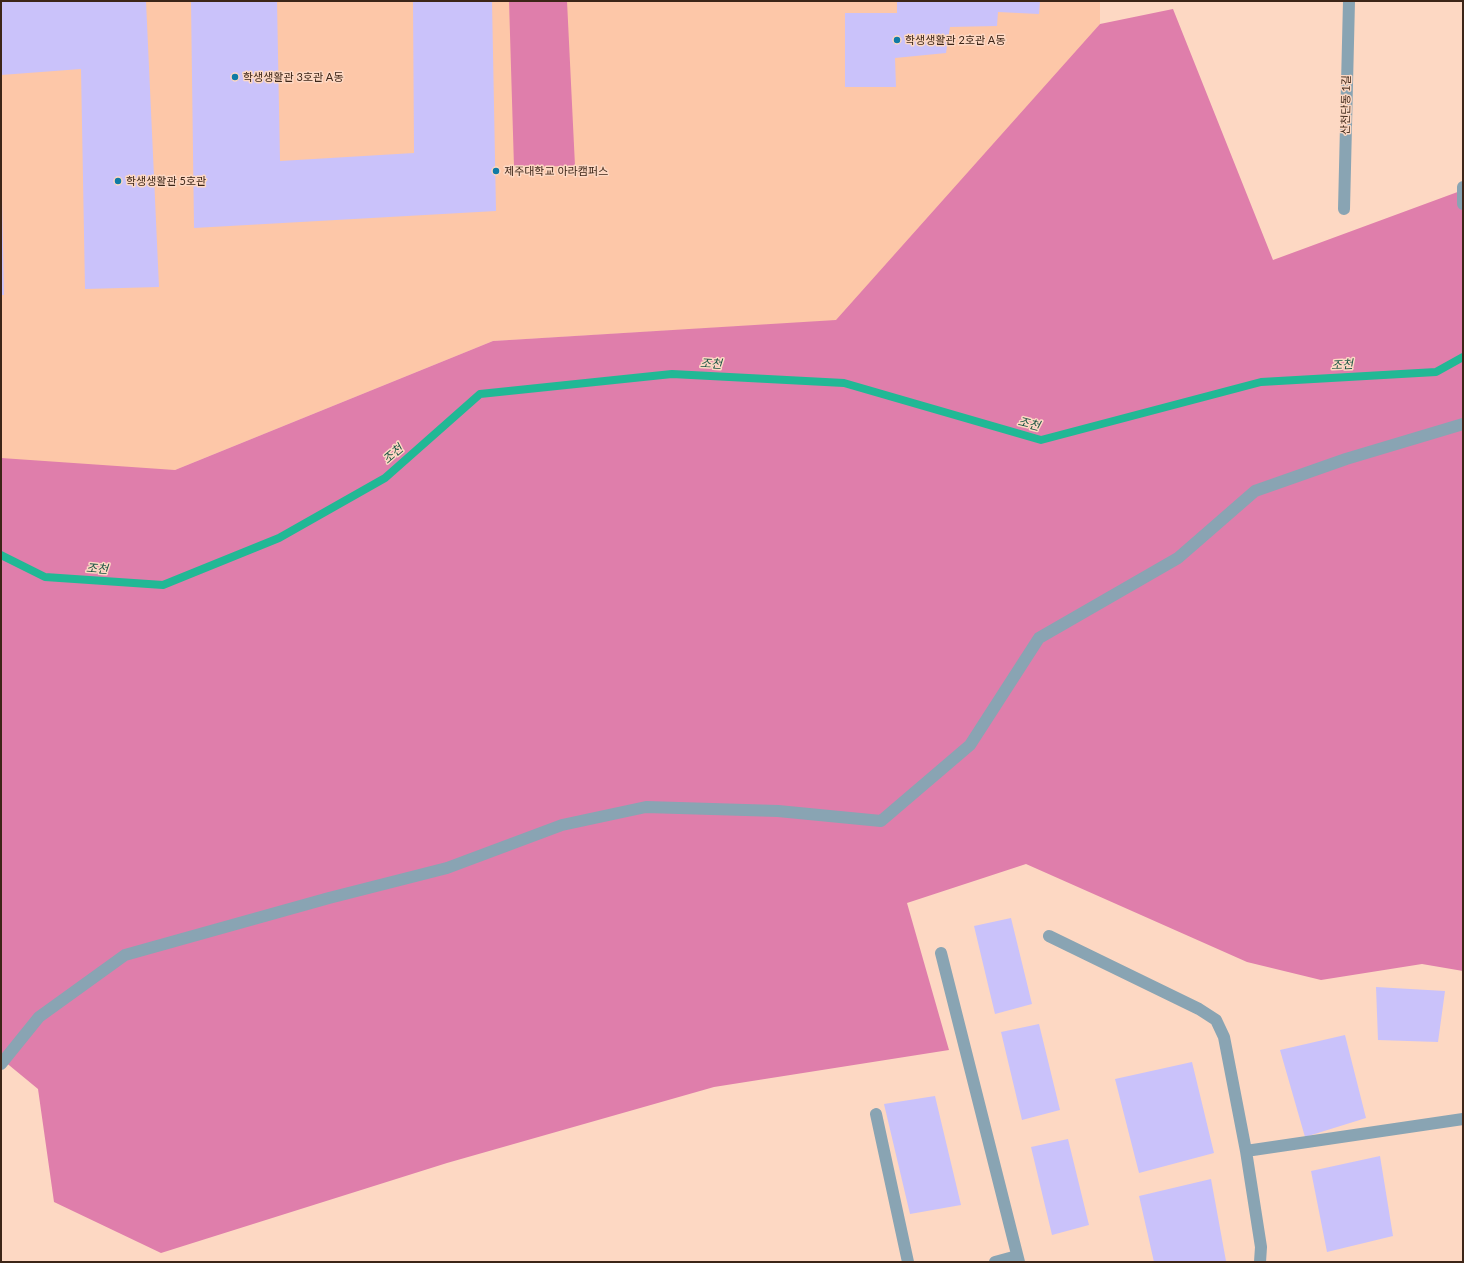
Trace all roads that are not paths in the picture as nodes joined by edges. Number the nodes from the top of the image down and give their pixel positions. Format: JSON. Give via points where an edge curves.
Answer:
{"nodes":[{"id":1,"x":1349,"y":1,"type":"edge"},
{"id":2,"x":1463,"y":187,"type":"edge"},
{"id":3,"x":1463,"y":204,"type":"edge"},
{"id":4,"x":1344,"y":209,"type":"dead end"},
{"id":5,"x":1463,"y":424,"type":"edge"},
{"id":6,"x":1049,"y":936,"type":"dead end"},
{"id":7,"x":941,"y":953,"type":"dead end"},
{"id":8,"x":1,"y":1064,"type":"edge"},
{"id":9,"x":876,"y":1114,"type":"dead end"},
{"id":10,"x":1463,"y":1119,"type":"edge"},
{"id":11,"x":1246,"y":1151,"type":"junction"},
{"id":12,"x":1018,"y":1259,"type":"edge"},
{"id":13,"x":908,"y":1262,"type":"edge"},
{"id":14,"x":995,"y":1262,"type":"edge"},
{"id":15,"x":1260,"y":1262,"type":"edge"}],
"edges":[{"from":1,"to":4,"type":"street","name":"산천단동 1길"},
{"from":2,"to":3,"type":"street"},
{"from":5,"to":8,"type":"street","via":[[1346,459],[1255,491],[1178,558],[1039,638],[970,746],[881,821],[778,811],[646,807],[562,825],[448,868],[125,955],[39,1017]]},
{"from":6,"to":11,"type":"street","via":[[1199,1009],[1216,1020],[1224,1037]]},
{"from":7,"to":12,"type":"street"},
{"from":9,"to":13,"type":"street"},
{"from":10,"to":11,"type":"street"},
{"from":11,"to":15,"type":"street","via":[[1261,1247]]},
{"from":12,"to":14,"type":"street"}]}
